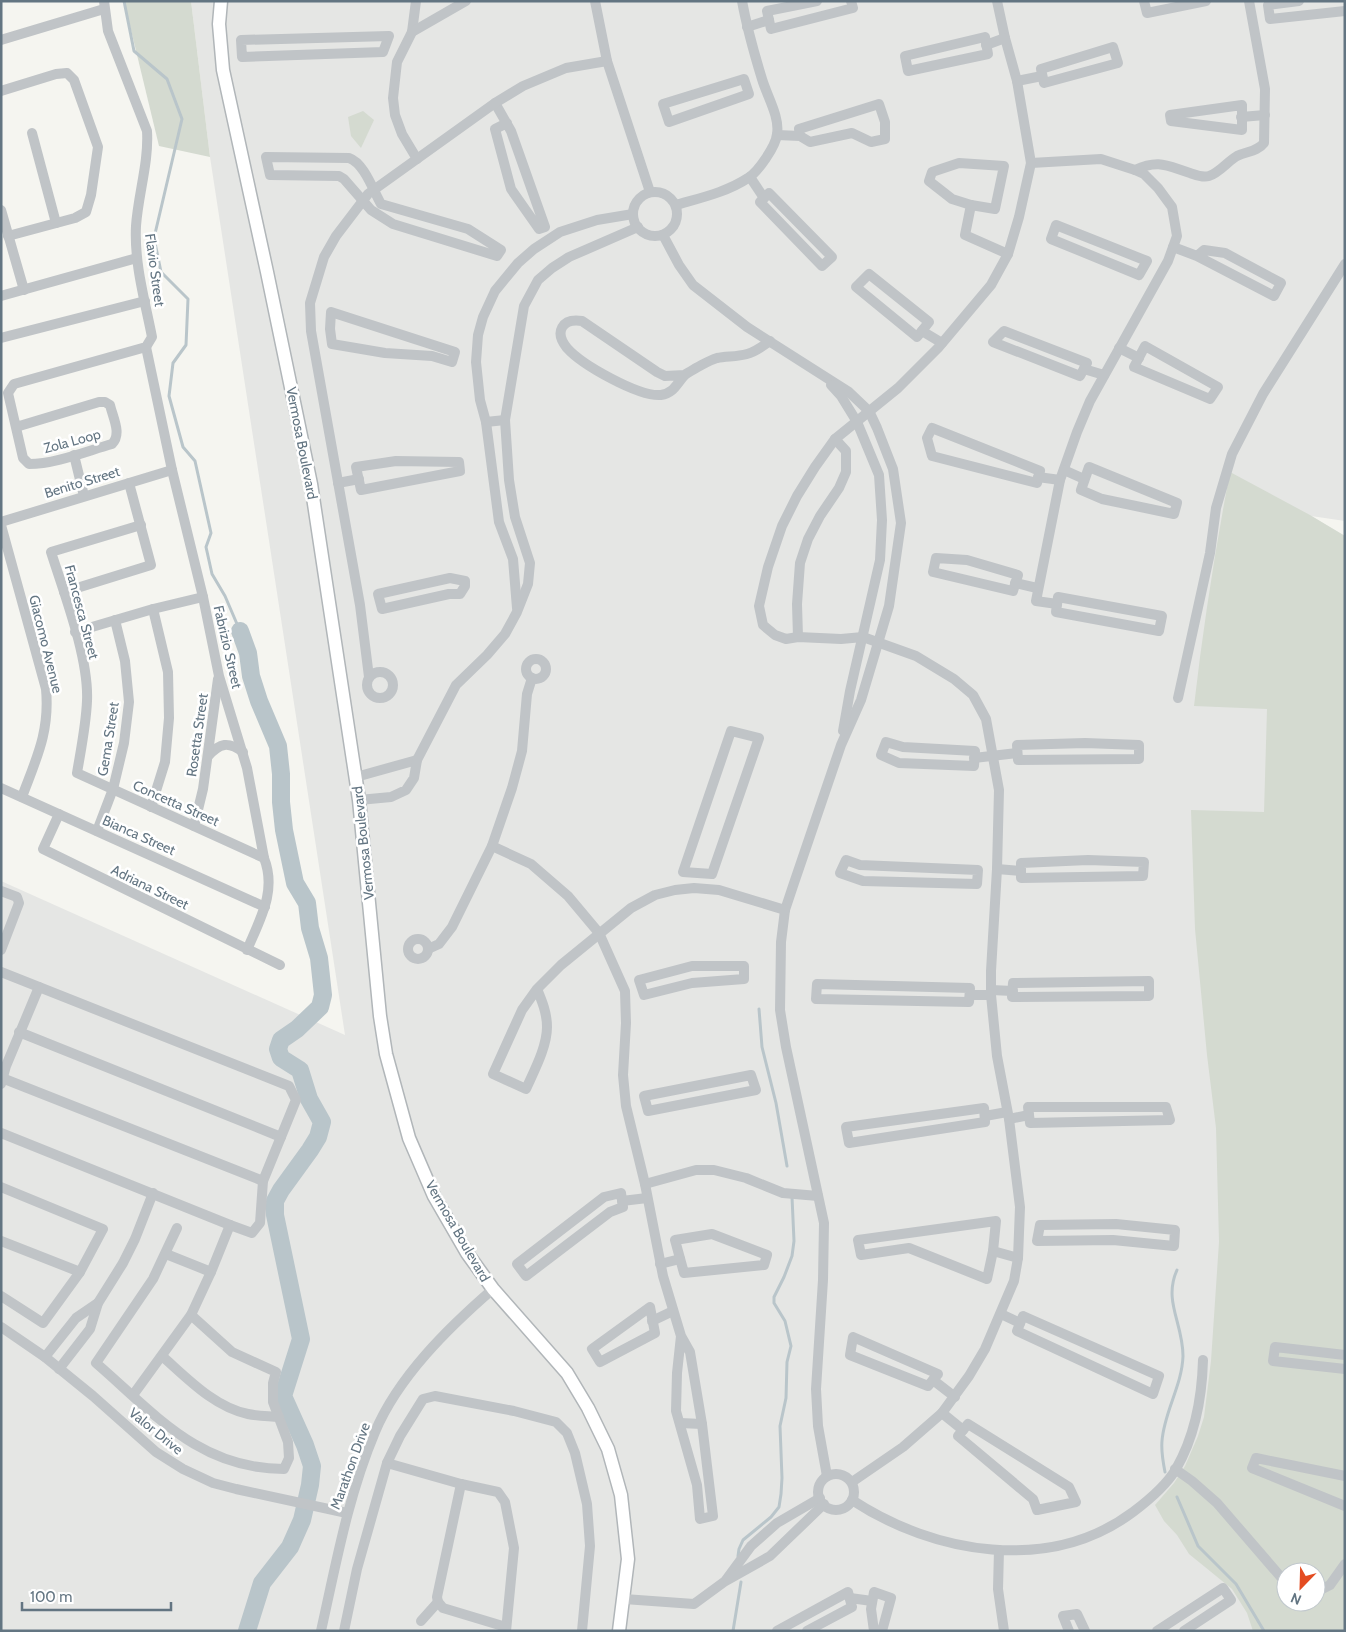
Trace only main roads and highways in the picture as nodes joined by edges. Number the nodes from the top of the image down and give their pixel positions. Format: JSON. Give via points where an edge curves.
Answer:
{"nodes":[{"id":1,"x":221,"y":1,"type":"edge"},
{"id":2,"x":619,"y":1631,"type":"edge"}],
"edges":[{"from":1,"to":2,"type":"main road","name":"Vermosa Boulevard","via":[[219,24],[223,70],[311,484],[359,800],[380,1016],[396,1095],[434,1196],[467,1253],[493,1290],[567,1374],[608,1449],[621,1495],[628,1559]]}]}
